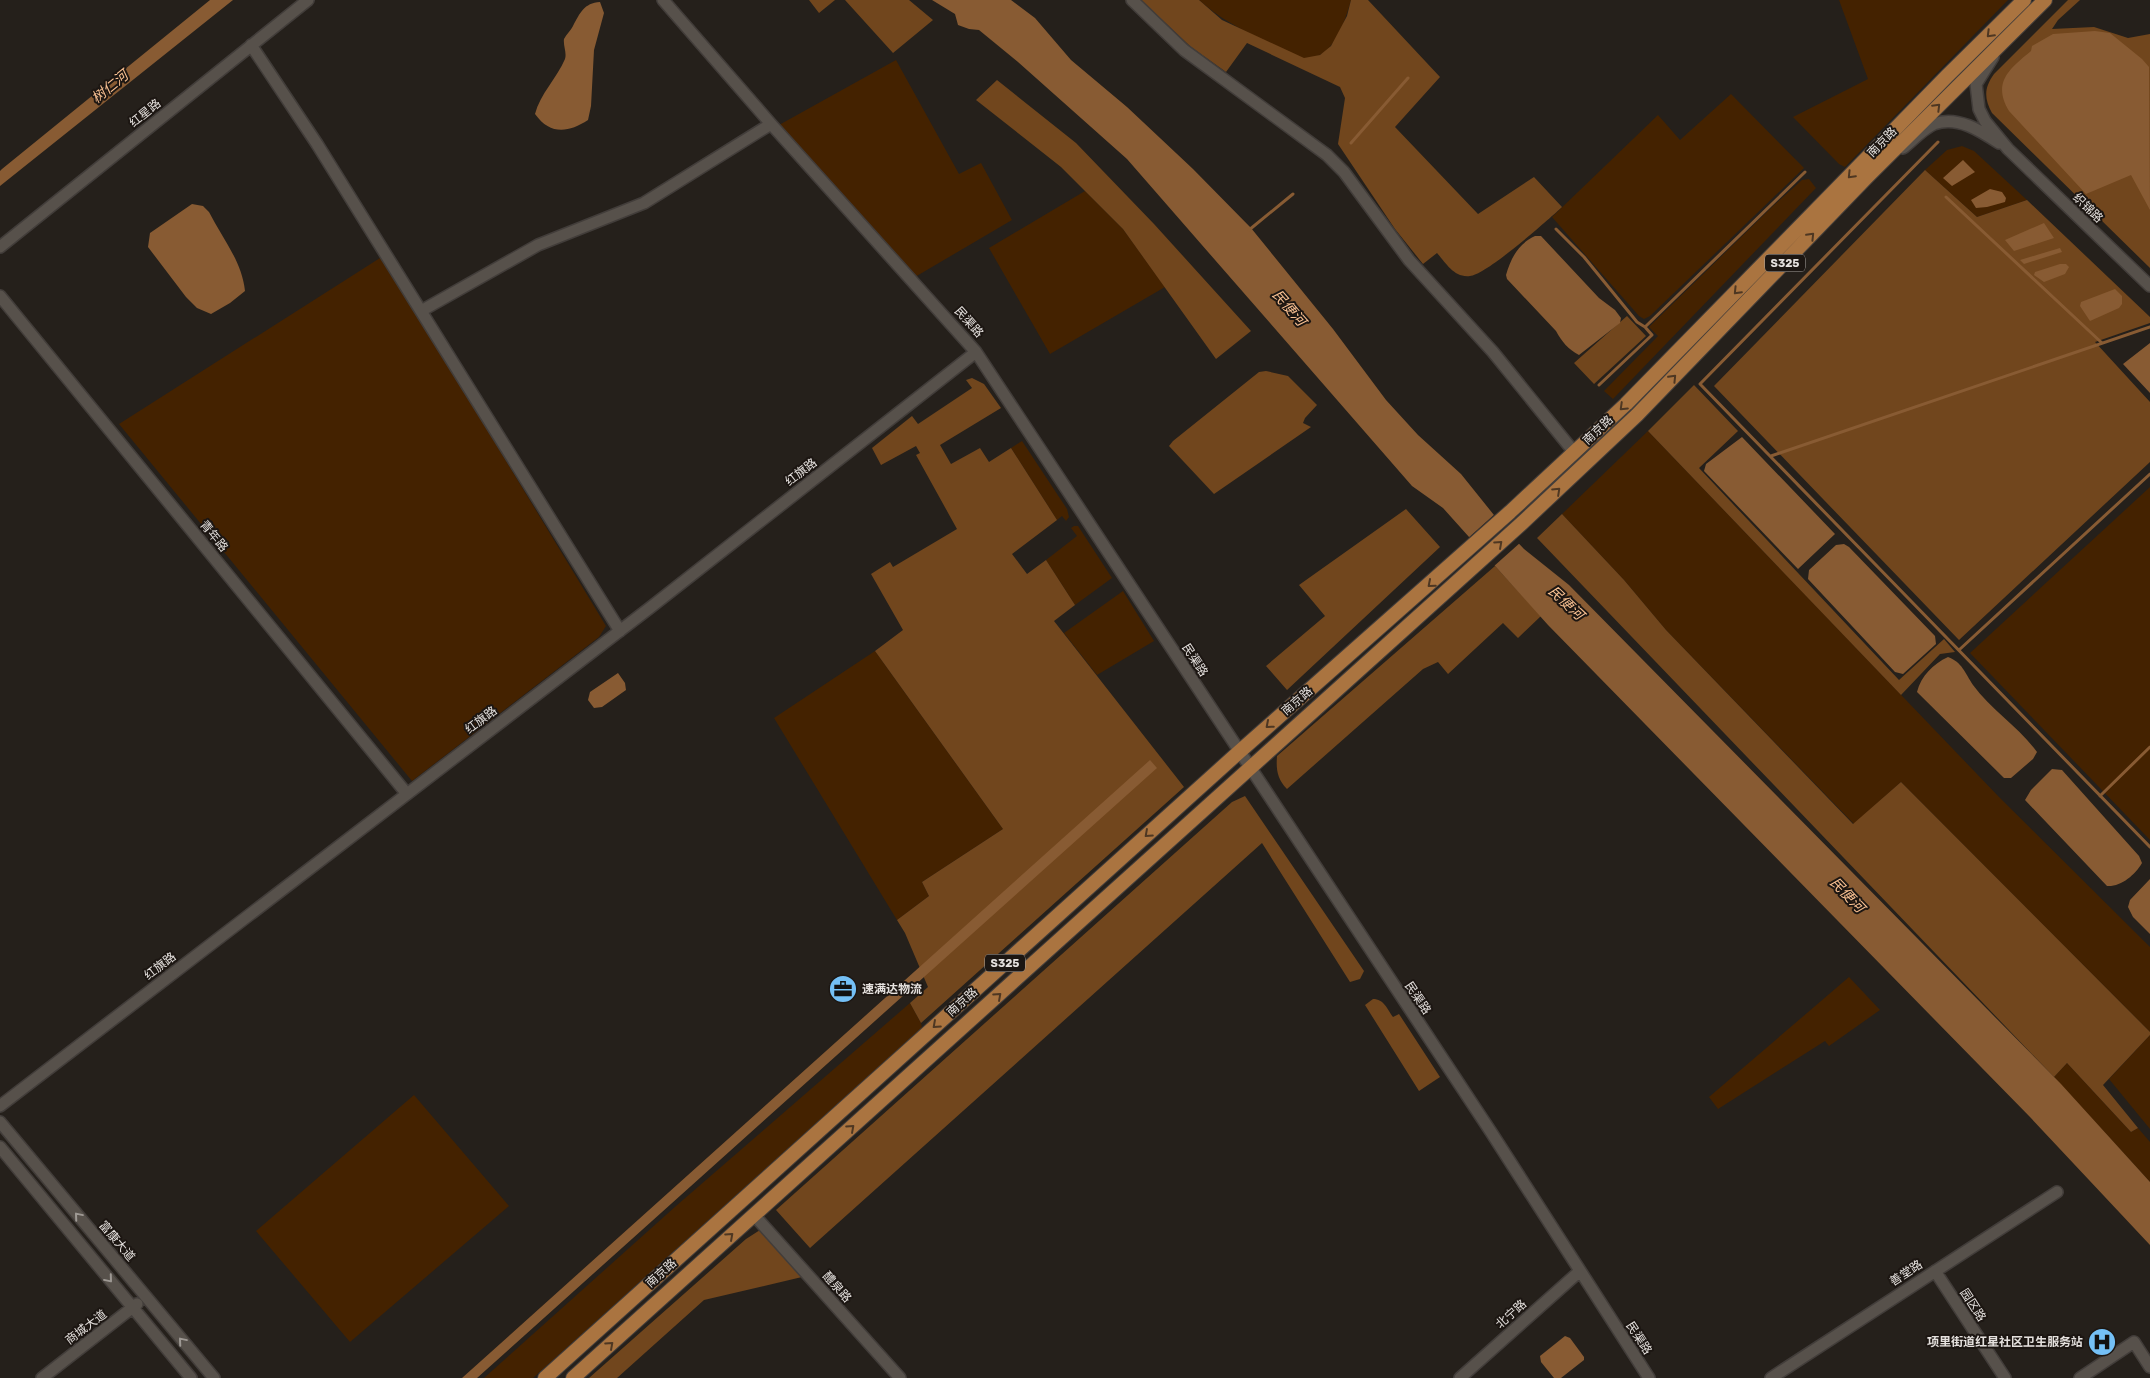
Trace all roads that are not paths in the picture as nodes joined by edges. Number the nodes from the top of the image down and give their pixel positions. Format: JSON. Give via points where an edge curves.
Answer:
{"nodes":[{"id":1,"x":308,"y":0,"type":"edge"},
{"id":2,"x":663,"y":0,"type":"edge"},
{"id":3,"x":1132,"y":0,"type":"edge"},
{"id":4,"x":2024,"y":0,"type":"edge"},
{"id":5,"x":2045,"y":0,"type":"edge"},
{"id":6,"x":2005,"y":38,"type":"junction"},
{"id":7,"x":251,"y":45,"type":"junction"},
{"id":8,"x":771,"y":124,"type":"junction"},
{"id":9,"x":2008,"y":149,"type":"junction"},
{"id":10,"x":1867,"y":177,"type":"junction"},
{"id":11,"x":0,"y":247,"type":"edge"},
{"id":12,"x":2150,"y":286,"type":"edge"},
{"id":13,"x":0,"y":296,"type":"edge"},
{"id":14,"x":421,"y":311,"type":"junction"},
{"id":15,"x":976,"y":352,"type":"junction"},
{"id":16,"x":1574,"y":452,"type":"junction"},
{"id":17,"x":620,"y":631,"type":"junction"},
{"id":18,"x":1239,"y":752,"type":"junction"},
{"id":19,"x":1250,"y":768,"type":"junction"},
{"id":20,"x":408,"y":794,"type":"junction"},
{"id":21,"x":0,"y":1106,"type":"edge"},
{"id":22,"x":0,"y":1122,"type":"edge"},
{"id":23,"x":0,"y":1147,"type":"edge"},
{"id":24,"x":2057,"y":1192,"type":"dead end"},
{"id":25,"x":754,"y":1215,"type":"junction"},
{"id":26,"x":1580,"y":1271,"type":"junction"},
{"id":27,"x":1935,"y":1271,"type":"junction"},
{"id":28,"x":146,"y":1297,"type":"junction"},
{"id":29,"x":133,"y":1308,"type":"junction"},
{"id":30,"x":2150,"y":1367,"type":"edge"},
{"id":31,"x":42,"y":1378,"type":"edge"},
{"id":32,"x":191,"y":1378,"type":"edge"},
{"id":33,"x":214,"y":1378,"type":"edge"},
{"id":34,"x":545,"y":1378,"type":"edge"},
{"id":35,"x":574,"y":1378,"type":"edge"},
{"id":36,"x":900,"y":1378,"type":"edge"},
{"id":37,"x":1460,"y":1378,"type":"edge"},
{"id":38,"x":1649,"y":1378,"type":"edge"},
{"id":39,"x":1771,"y":1378,"type":"edge"},
{"id":40,"x":2004,"y":1378,"type":"edge"},
{"id":41,"x":2080,"y":1378,"type":"edge"}],
"edges":[{"from":1,"to":7,"type":"street","name":"红星路"},
{"from":2,"to":8,"type":"street","name":"民渠路"},
{"from":3,"to":16,"type":"street","via":[[1184,50],[1338,166],[1409,260],[1493,352]]},
{"from":4,"to":16,"type":"main road","name":"南京路","number":"S325","one_way":true,"via":[[1626,404]]},
{"from":5,"to":6,"type":"main road","name":"南京路","number":"S325"},
{"from":6,"to":9,"type":"street","via":[[1976,84],[1979,109]]},
{"from":10,"to":6,"type":"main road","name":"南京路","number":"S325","one_way":true},
{"from":7,"to":11,"type":"street","name":"红星路"},
{"from":7,"to":14,"type":"street"},
{"from":8,"to":14,"type":"street","via":[[644,203],[538,245]]},
{"from":8,"to":15,"type":"street","name":"民渠路"},
{"from":9,"to":10,"type":"street","via":[[1978,129],[1948,122],[1934,124]]},
{"from":9,"to":12,"type":"street","name":"织锦路"},
{"from":19,"to":10,"type":"main road","name":"南京路","number":"S325","one_way":true,"via":[[1638,415]]},
{"from":13,"to":20,"type":"street","name":"青年路"},
{"from":14,"to":17,"type":"street"},
{"from":15,"to":17,"type":"street","name":"红旗路"},
{"from":15,"to":18,"type":"street","name":"民渠路"},
{"from":16,"to":18,"type":"main road","name":"南京路","number":"S325","one_way":true},
{"from":17,"to":20,"type":"street","name":"红旗路"},
{"from":18,"to":19,"type":"street","name":"民渠路"},
{"from":18,"to":34,"type":"main road","name":"南京路","number":"S325","one_way":true},
{"from":25,"to":19,"type":"main road","name":"南京路","number":"S325","one_way":true},
{"from":19,"to":26,"type":"street","name":"民渠路"},
{"from":20,"to":21,"type":"street","name":"红旗路"},
{"from":28,"to":22,"type":"street","name":"富康大道","one_way":true},
{"from":23,"to":29,"type":"street","one_way":true},
{"from":24,"to":27,"type":"street","name":"善堂路"},
{"from":35,"to":25,"type":"main road","name":"南京路","number":"S325","one_way":true},
{"from":25,"to":36,"type":"street","name":"醴泉路"},
{"from":26,"to":37,"type":"street","name":"北宁路"},
{"from":26,"to":38,"type":"street","name":"民渠路"},
{"from":27,"to":39,"type":"street","name":"善堂路"},
{"from":27,"to":40,"type":"street","name":"园区路"},
{"from":28,"to":29,"type":"street","name":"商城大道"},
{"from":33,"to":28,"type":"street","name":"富康大道","one_way":true},
{"from":29,"to":31,"type":"street","name":"商城大道"},
{"from":29,"to":32,"type":"street"},
{"from":30,"to":41,"type":"street","via":[[2134,1342]]}]}
